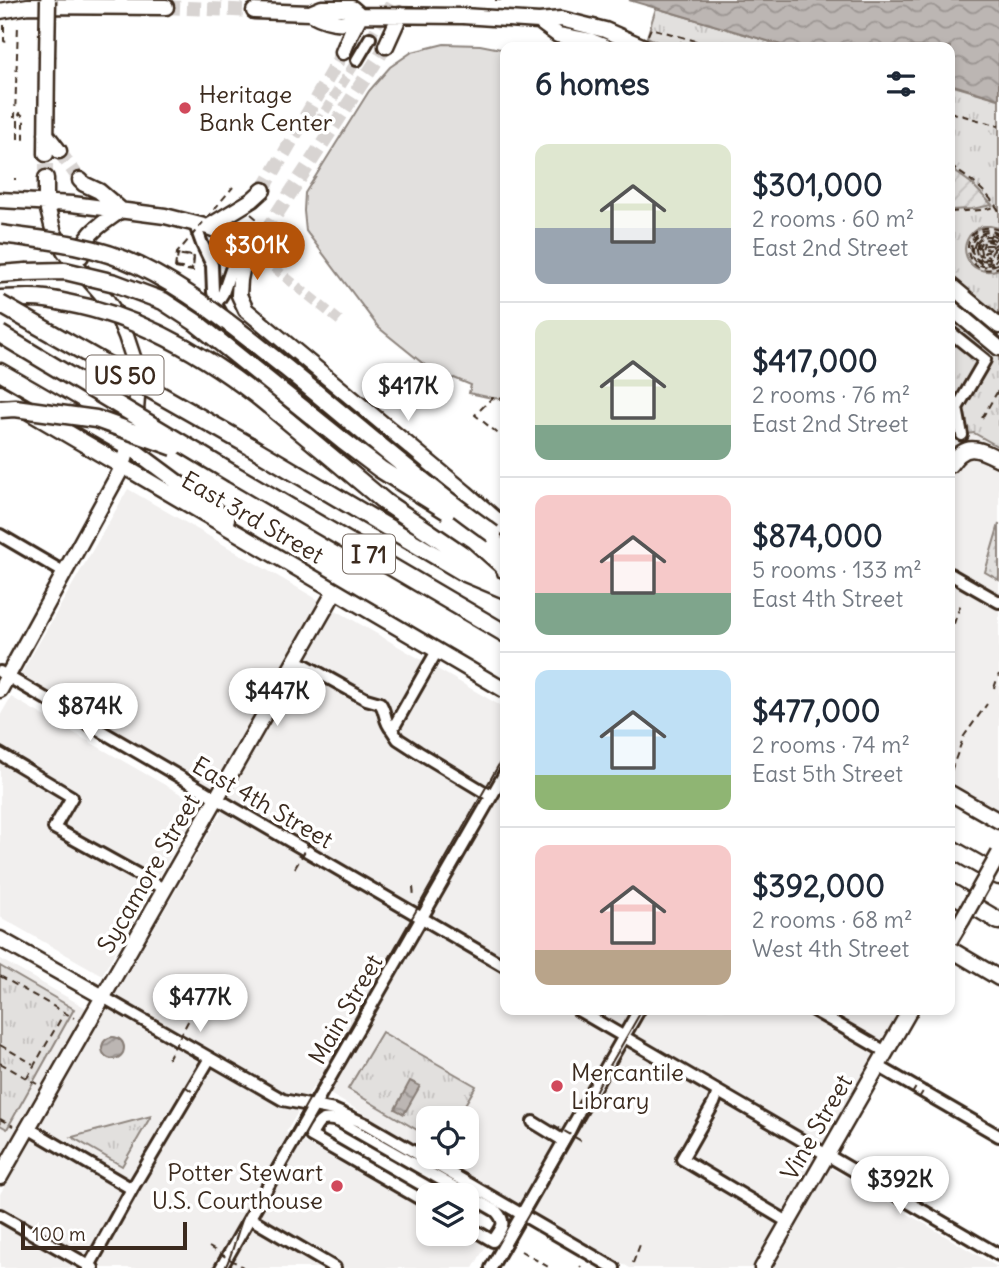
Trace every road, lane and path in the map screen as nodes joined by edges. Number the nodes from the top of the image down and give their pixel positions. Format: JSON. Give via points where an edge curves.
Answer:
{"nodes":[{"id":1,"x":48,"y":0,"type":"edge"},
{"id":2,"x":495,"y":0,"type":"edge"},
{"id":3,"x":500,"y":0,"type":"edge"},
{"id":4,"x":91,"y":4,"type":"edge"},
{"id":5,"x":166,"y":7,"type":"dead end"},
{"id":6,"x":254,"y":11,"type":"tunnel mouth"},
{"id":7,"x":360,"y":15,"type":"junction"},
{"id":8,"x":400,"y":15,"type":"junction"},
{"id":9,"x":2,"y":18,"type":"edge"},
{"id":10,"x":539,"y":21,"type":"junction"},
{"id":11,"x":18,"y":24,"type":"dead end"},
{"id":12,"x":370,"y":38,"type":"tunnel mouth"},
{"id":13,"x":6,"y":42,"type":"dead end"},
{"id":14,"x":594,"y":42,"type":"edge"},
{"id":15,"x":646,"y":42,"type":"edge"},
{"id":16,"x":700,"y":42,"type":"edge"},
{"id":17,"x":386,"y":46,"type":"tunnel mouth"},
{"id":18,"x":343,"y":52,"type":"tunnel mouth"},
{"id":19,"x":357,"y":60,"type":"tunnel mouth"},
{"id":20,"x":955,"y":113,"type":"edge"},
{"id":21,"x":18,"y":120,"type":"junction"},
{"id":22,"x":999,"y":126,"type":"edge"},
{"id":23,"x":18,"y":139,"type":"dead end"},
{"id":24,"x":24,"y":140,"type":"dead end"},
{"id":25,"x":52,"y":153,"type":"tunnel mouth"},
{"id":26,"x":955,"y":169,"type":"edge"},
{"id":27,"x":46,"y":178,"type":"tunnel mouth"},
{"id":28,"x":80,"y":180,"type":"tunnel mouth"},
{"id":29,"x":233,"y":187,"type":"dead end"},
{"id":30,"x":263,"y":190,"type":"tunnel mouth"},
{"id":31,"x":0,"y":200,"type":"edge"},
{"id":32,"x":46,"y":202,"type":"junction"},
{"id":33,"x":996,"y":206,"type":"junction"},
{"id":34,"x":121,"y":210,"type":"junction"},
{"id":35,"x":999,"y":211,"type":"edge"},
{"id":36,"x":955,"y":212,"type":"edge"},
{"id":37,"x":201,"y":225,"type":"junction"},
{"id":38,"x":265,"y":232,"type":"tunnel mouth"},
{"id":39,"x":0,"y":234,"type":"edge"},
{"id":40,"x":999,"y":236,"type":"edge"},
{"id":41,"x":990,"y":248,"type":"dead end"},
{"id":42,"x":249,"y":249,"type":"junction"},
{"id":43,"x":999,"y":249,"type":"edge"},
{"id":44,"x":177,"y":254,"type":"dead end"},
{"id":45,"x":262,"y":258,"type":"tunnel mouth"},
{"id":46,"x":999,"y":261,"type":"edge"},
{"id":47,"x":80,"y":268,"type":"junction"},
{"id":48,"x":0,"y":274,"type":"edge"},
{"id":49,"x":955,"y":289,"type":"edge"},
{"id":50,"x":0,"y":299,"type":"edge"},
{"id":51,"x":0,"y":304,"type":"edge"},
{"id":52,"x":216,"y":304,"type":"junction"},
{"id":53,"x":955,"y":311,"type":"edge"},
{"id":54,"x":998,"y":325,"type":"edge"},
{"id":55,"x":0,"y":334,"type":"edge"},
{"id":56,"x":955,"y":336,"type":"edge"},
{"id":57,"x":986,"y":337,"type":"junction"},
{"id":58,"x":999,"y":348,"type":"edge"},
{"id":59,"x":976,"y":350,"type":"dead end"},
{"id":60,"x":0,"y":372,"type":"edge"},
{"id":61,"x":299,"y":386,"type":"dead end"},
{"id":62,"x":999,"y":389,"type":"edge"},
{"id":63,"x":0,"y":394,"type":"edge"},
{"id":64,"x":500,"y":399,"type":"edge"},
{"id":65,"x":955,"y":405,"type":"edge"},
{"id":66,"x":0,"y":409,"type":"edge"},
{"id":67,"x":955,"y":410,"type":"edge"},
{"id":68,"x":982,"y":418,"type":"dead end"},
{"id":69,"x":500,"y":435,"type":"edge"},
{"id":70,"x":962,"y":435,"type":"dead end"},
{"id":71,"x":130,"y":447,"type":"junction"},
{"id":72,"x":955,"y":459,"type":"edge"},
{"id":73,"x":999,"y":459,"type":"edge"},
{"id":74,"x":123,"y":466,"type":"junction"},
{"id":75,"x":233,"y":474,"type":"junction"},
{"id":76,"x":500,"y":532,"type":"tunnel mouth"},
{"id":77,"x":500,"y":532,"type":"tunnel mouth"},
{"id":78,"x":500,"y":533,"type":"tunnel mouth"},
{"id":79,"x":0,"y":535,"type":"edge"},
{"id":80,"x":287,"y":563,"type":"junction"},
{"id":81,"x":65,"y":573,"type":"junction"},
{"id":82,"x":955,"y":577,"type":"edge"},
{"id":83,"x":500,"y":586,"type":"edge"},
{"id":84,"x":500,"y":587,"type":"edge"},
{"id":85,"x":335,"y":591,"type":"junction"},
{"id":86,"x":999,"y":602,"type":"edge"},
{"id":87,"x":961,"y":603,"type":"dead end"},
{"id":88,"x":955,"y":620,"type":"edge"},
{"id":89,"x":500,"y":630,"type":"edge"},
{"id":90,"x":437,"y":651,"type":"junction"},
{"id":91,"x":296,"y":660,"type":"junction"},
{"id":92,"x":4,"y":674,"type":"edge"},
{"id":93,"x":999,"y":674,"type":"edge"},
{"id":94,"x":500,"y":688,"type":"edge"},
{"id":95,"x":994,"y":688,"type":"dead end"},
{"id":96,"x":0,"y":690,"type":"edge"},
{"id":97,"x":987,"y":704,"type":"dead end"},
{"id":98,"x":392,"y":730,"type":"junction"},
{"id":99,"x":0,"y":754,"type":"edge"},
{"id":100,"x":955,"y":760,"type":"edge"},
{"id":101,"x":500,"y":781,"type":"edge"},
{"id":102,"x":491,"y":796,"type":"junction"},
{"id":103,"x":955,"y":796,"type":"edge"},
{"id":104,"x":216,"y":798,"type":"junction"},
{"id":105,"x":999,"y":821,"type":"edge"},
{"id":106,"x":316,"y":832,"type":"dead end"},
{"id":107,"x":955,"y":851,"type":"edge"},
{"id":108,"x":999,"y":854,"type":"edge"},
{"id":109,"x":295,"y":868,"type":"dead end"},
{"id":110,"x":999,"y":876,"type":"edge"},
{"id":111,"x":413,"y":887,"type":"dead end"},
{"id":112,"x":164,"y":890,"type":"junction"},
{"id":113,"x":955,"y":895,"type":"edge"},
{"id":114,"x":414,"y":897,"type":"dead end"},
{"id":115,"x":422,"y":918,"type":"junction"},
{"id":116,"x":999,"y":921,"type":"edge"},
{"id":117,"x":955,"y":932,"type":"edge"},
{"id":118,"x":0,"y":939,"type":"edge"},
{"id":119,"x":955,"y":951,"type":"edge"},
{"id":120,"x":500,"y":964,"type":"edge"},
{"id":121,"x":0,"y":976,"type":"edge"},
{"id":122,"x":999,"y":978,"type":"edge"},
{"id":123,"x":210,"y":980,"type":"dead end"},
{"id":124,"x":103,"y":997,"type":"junction"},
{"id":125,"x":64,"y":1013,"type":"junction"},
{"id":126,"x":587,"y":1015,"type":"edge"},
{"id":127,"x":636,"y":1015,"type":"edge"},
{"id":128,"x":822,"y":1015,"type":"edge"},
{"id":129,"x":907,"y":1015,"type":"edge"},
{"id":130,"x":74,"y":1018,"type":"dead end"},
{"id":131,"x":624,"y":1037,"type":"junction"},
{"id":132,"x":0,"y":1045,"type":"edge"},
{"id":133,"x":887,"y":1052,"type":"junction"},
{"id":134,"x":210,"y":1058,"type":"junction"},
{"id":135,"x":168,"y":1059,"type":"dead end"},
{"id":136,"x":0,"y":1063,"type":"edge"},
{"id":137,"x":34,"y":1065,"type":"junction"},
{"id":138,"x":878,"y":1066,"type":"junction"},
{"id":139,"x":27,"y":1078,"type":"junction"},
{"id":140,"x":920,"y":1080,"type":"dead end"},
{"id":141,"x":37,"y":1083,"type":"dead end"},
{"id":142,"x":926,"y":1085,"type":"dead end"},
{"id":143,"x":186,"y":1087,"type":"dead end"},
{"id":144,"x":718,"y":1092,"type":"junction"},
{"id":145,"x":912,"y":1094,"type":"dead end"},
{"id":146,"x":197,"y":1095,"type":"dead end"},
{"id":147,"x":919,"y":1098,"type":"dead end"},
{"id":148,"x":313,"y":1106,"type":"junction"},
{"id":149,"x":0,"y":1119,"type":"edge"},
{"id":150,"x":533,"y":1122,"type":"dead end"},
{"id":151,"x":554,"y":1125,"type":"dead end"},
{"id":152,"x":13,"y":1126,"type":"dead end"},
{"id":153,"x":28,"y":1128,"type":"junction"},
{"id":154,"x":300,"y":1130,"type":"junction"},
{"id":155,"x":311,"y":1136,"type":"junction"},
{"id":156,"x":999,"y":1136,"type":"edge"},
{"id":157,"x":564,"y":1141,"type":"junction"},
{"id":158,"x":583,"y":1142,"type":"dead end"},
{"id":159,"x":827,"y":1155,"type":"junction"},
{"id":160,"x":0,"y":1177,"type":"edge"},
{"id":161,"x":132,"y":1189,"type":"junction"},
{"id":162,"x":416,"y":1197,"type":"edge"},
{"id":163,"x":522,"y":1214,"type":"junction"},
{"id":164,"x":0,"y":1215,"type":"edge"},
{"id":165,"x":250,"y":1218,"type":"junction"},
{"id":166,"x":788,"y":1222,"type":"junction"},
{"id":167,"x":479,"y":1233,"type":"edge"},
{"id":168,"x":641,"y":1242,"type":"dead end"},
{"id":169,"x":498,"y":1244,"type":"junction"},
{"id":170,"x":209,"y":1247,"type":"dead end"},
{"id":171,"x":521,"y":1251,"type":"dead end"},
{"id":172,"x":999,"y":1255,"type":"edge"},
{"id":173,"x":633,"y":1263,"type":"dead end"},
{"id":174,"x":90,"y":1267,"type":"edge"},
{"id":175,"x":243,"y":1267,"type":"edge"},
{"id":176,"x":221,"y":1268,"type":"edge"},
{"id":177,"x":335,"y":1268,"type":"edge"},
{"id":178,"x":491,"y":1268,"type":"edge"},
{"id":179,"x":550,"y":1268,"type":"edge"},
{"id":180,"x":614,"y":1268,"type":"edge"},
{"id":181,"x":762,"y":1268,"type":"edge"}],
"edges":[{"from":1,"to":25,"type":"main road","bridge":true,"via":[[46,134]]},
{"from":2,"to":3,"type":"path"},
{"from":4,"to":5,"type":"main road"},
{"from":4,"to":9,"type":"main road","via":[[29,6]]},
{"from":6,"to":7,"type":"main road","via":[[310,13],[323,21],[351,22]]},
{"from":7,"to":8,"type":"main road"},
{"from":7,"to":18,"type":"main road"},
{"from":8,"to":10,"type":"main road"},
{"from":8,"to":17,"type":"main road"},
{"from":9,"to":13,"type":"path"},
{"from":10,"to":14,"type":"main road","via":[[558,35]]},
{"from":10,"to":15,"type":"main road","via":[[572,21]]},
{"from":11,"to":21,"type":"path","via":[[13,118]]},
{"from":12,"to":19,"type":"street"},
{"from":15,"to":16,"type":"path","via":[[651,28]]},
{"from":20,"to":22,"type":"path"},
{"from":21,"to":23,"type":"path"},
{"from":21,"to":24,"type":"path","via":[[22,113]]},
{"from":26,"to":33,"type":"path"},
{"from":27,"to":32,"type":"main road"},
{"from":28,"to":34,"type":"main road"},
{"from":29,"to":44,"type":"path","bridge":true,"via":[[177,253],[175,268],[193,271],[194,256],[178,254],[176,267],[192,270],[194,257]]},
{"from":30,"to":37,"type":"main road"},
{"from":31,"to":32,"type":"main road"},
{"from":32,"to":34,"type":"main road"},
{"from":32,"to":47,"type":"main road","via":[[54,233]]},
{"from":33,"to":35,"type":"path"},
{"from":33,"to":36,"type":"path"},
{"from":34,"to":37,"type":"main road"},
{"from":34,"to":47,"type":"main road","via":[[86,239]]},
{"from":37,"to":42,"type":"main road"},
{"from":37,"to":52,"type":"street","via":[[201,244],[212,265]]},
{"from":38,"to":42,"type":"main road"},
{"from":39,"to":77,"type":"highway","bridge":true,"via":[[96,249],[138,265],[188,293],[437,493]]},
{"from":40,"to":40,"type":"path","via":[[990,232],[981,234],[972,242],[972,252],[981,235]]},
{"from":40,"to":41,"type":"path","via":[[985,237],[998,243]]},
{"from":40,"to":46,"type":"path","via":[[984,228],[976,231],[967,248],[976,266],[988,270]]},
{"from":42,"to":45,"type":"street"},
{"from":42,"to":52,"type":"street","via":[[233,264]]},
{"from":42,"to":76,"type":"main road","via":[[239,288],[250,315],[466,493]]},
{"from":43,"to":43,"type":"path","via":[[993,248],[984,252],[995,251],[994,256]]},
{"from":43,"to":46,"type":"path","via":[[990,260],[980,257],[990,258],[981,253],[982,243],[982,249],[991,245],[988,241],[995,243],[991,240],[984,240],[979,244],[977,251],[977,245],[981,238],[975,244],[977,255],[982,260],[992,262],[984,263],[974,257],[986,265]]},
{"from":47,"to":71,"type":"main road","via":[[118,317],[135,363],[137,397]]},
{"from":48,"to":78,"type":"highway","bridge":true,"via":[[65,271],[116,283],[163,302],[195,322],[380,469],[452,514]]},
{"from":49,"to":54,"type":"main road"},
{"from":50,"to":83,"type":"highway","number":"I 71","bridge":true,"via":[[41,298],[89,307],[190,349],[249,389],[385,502]]},
{"from":51,"to":84,"type":"highway","number":"US 50","bridge":true,"via":[[463,572]]},
{"from":52,"to":61,"type":"street","via":[[239,336]]},
{"from":53,"to":57,"type":"main road"},
{"from":54,"to":57,"type":"street"},
{"from":55,"to":75,"type":"highway","number":"US 50","bridge":true},
{"from":56,"to":65,"type":"street","via":[[985,360]]},
{"from":57,"to":58,"type":"main road"},
{"from":57,"to":59,"type":"street"},
{"from":60,"to":71,"type":"highway"},
{"from":62,"to":68,"type":"path"},
{"from":63,"to":74,"type":"highway"},
{"from":64,"to":69,"type":"path","via":[[492,398],[475,415]]},
{"from":66,"to":75,"type":"highway","number":"I 71","bridge":true,"via":[[96,419]]},
{"from":67,"to":70,"type":"street"},
{"from":71,"to":74,"type":"main road"},
{"from":71,"to":80,"type":"main road"},
{"from":72,"to":73,"type":"main road","via":[[972,448]]},
{"from":74,"to":80,"type":"main road","name":"East 3rd Street"},
{"from":74,"to":81,"type":"main road"},
{"from":75,"to":89,"type":"highway","number":"I 71"},
{"from":79,"to":81,"type":"street"},
{"from":80,"to":85,"type":"main road","name":"East 3rd Street"},
{"from":81,"to":92,"type":"main road"},
{"from":82,"to":86,"type":"street"},
{"from":85,"to":90,"type":"main road","name":"East 3rd Street"},
{"from":85,"to":91,"type":"main road","name":"Sycamore Street"},
{"from":87,"to":88,"type":"path"},
{"from":90,"to":94,"type":"main road","name":"East 3rd Street"},
{"from":90,"to":98,"type":"street"},
{"from":91,"to":98,"type":"street","via":[[380,703]]},
{"from":91,"to":104,"type":"main road","name":"Sycamore Street"},
{"from":92,"to":96,"type":"main road"},
{"from":92,"to":104,"type":"street","name":"East 4th Street"},
{"from":93,"to":95,"type":"path"},
{"from":97,"to":100,"type":"path","via":[[964,736]]},
{"from":98,"to":102,"type":"street","via":[[398,739]]},
{"from":99,"to":112,"type":"street","via":[[72,797],[54,828]]},
{"from":101,"to":102,"type":"street","name":"Main Street"},
{"from":102,"to":115,"type":"street","name":"Main Street"},
{"from":103,"to":105,"type":"main road"},
{"from":104,"to":112,"type":"main road","name":"Sycamore Street"},
{"from":104,"to":115,"type":"street","name":"East 4th Street"},
{"from":106,"to":109,"type":"path","bridge":true},
{"from":107,"to":110,"type":"highway"},
{"from":108,"to":117,"type":"main road","bridge":true},
{"from":111,"to":114,"type":"path"},
{"from":112,"to":124,"type":"main road","name":"Sycamore Street"},
{"from":113,"to":116,"type":"highway"},
{"from":115,"to":120,"type":"street","name":"East 4th Street"},
{"from":115,"to":148,"type":"street","name":"Main Street"},
{"from":118,"to":124,"type":"main road"},
{"from":119,"to":122,"type":"main road"},
{"from":121,"to":125,"type":"path"},
{"from":123,"to":135,"type":"path","bridge":true},
{"from":124,"to":134,"type":"street"},
{"from":124,"to":153,"type":"main road","name":"Sycamore Street"},
{"from":125,"to":130,"type":"path"},
{"from":125,"to":137,"type":"path"},
{"from":126,"to":131,"type":"street"},
{"from":127,"to":131,"type":"street"},
{"from":128,"to":133,"type":"street"},
{"from":129,"to":133,"type":"main road","name":"Vine Street"},
{"from":131,"to":144,"type":"street"},
{"from":131,"to":157,"type":"street"},
{"from":132,"to":137,"type":"path"},
{"from":133,"to":138,"type":"main road","name":"Vine Street"},
{"from":134,"to":148,"type":"street","via":[[283,1100]]},
{"from":134,"to":161,"type":"street"},
{"from":136,"to":139,"type":"path"},
{"from":137,"to":139,"type":"path"},
{"from":138,"to":156,"type":"street"},
{"from":138,"to":159,"type":"main road","name":"Vine Street"},
{"from":139,"to":141,"type":"path"},
{"from":140,"to":145,"type":"path","bridge":true},
{"from":142,"to":147,"type":"path","bridge":true},
{"from":143,"to":146,"type":"path","bridge":true},
{"from":144,"to":159,"type":"street"},
{"from":144,"to":166,"type":"street","via":[[682,1159]]},
{"from":148,"to":154,"type":"street","name":"Main Street"},
{"from":148,"to":163,"type":"street","via":[[348,1114]]},
{"from":149,"to":152,"type":"path"},
{"from":150,"to":157,"type":"street"},
{"from":151,"to":158,"type":"path","bridge":true},
{"from":153,"to":160,"type":"main road","name":"Sycamore Street"},
{"from":153,"to":161,"type":"street"},
{"from":154,"to":155,"type":"street"},
{"from":154,"to":165,"type":"street","name":"Main Street"},
{"from":155,"to":162,"type":"street"},
{"from":155,"to":169,"type":"street","via":[[322,1120],[340,1122],[496,1211],[503,1224]]},
{"from":157,"to":163,"type":"street"},
{"from":159,"to":166,"type":"main road","name":"Vine Street"},
{"from":159,"to":172,"type":"street"},
{"from":161,"to":174,"type":"street"},
{"from":163,"to":169,"type":"street"},
{"from":163,"to":180,"type":"street"},
{"from":164,"to":174,"type":"street"},
{"from":165,"to":176,"type":"street","name":"Main Street"},
{"from":165,"to":177,"type":"street"},
{"from":166,"to":181,"type":"main road","name":"Vine Street"},
{"from":167,"to":169,"type":"street"},
{"from":168,"to":173,"type":"path"},
{"from":169,"to":178,"type":"street"},
{"from":170,"to":175,"type":"path","bridge":true},
{"from":171,"to":179,"type":"path"}]}
